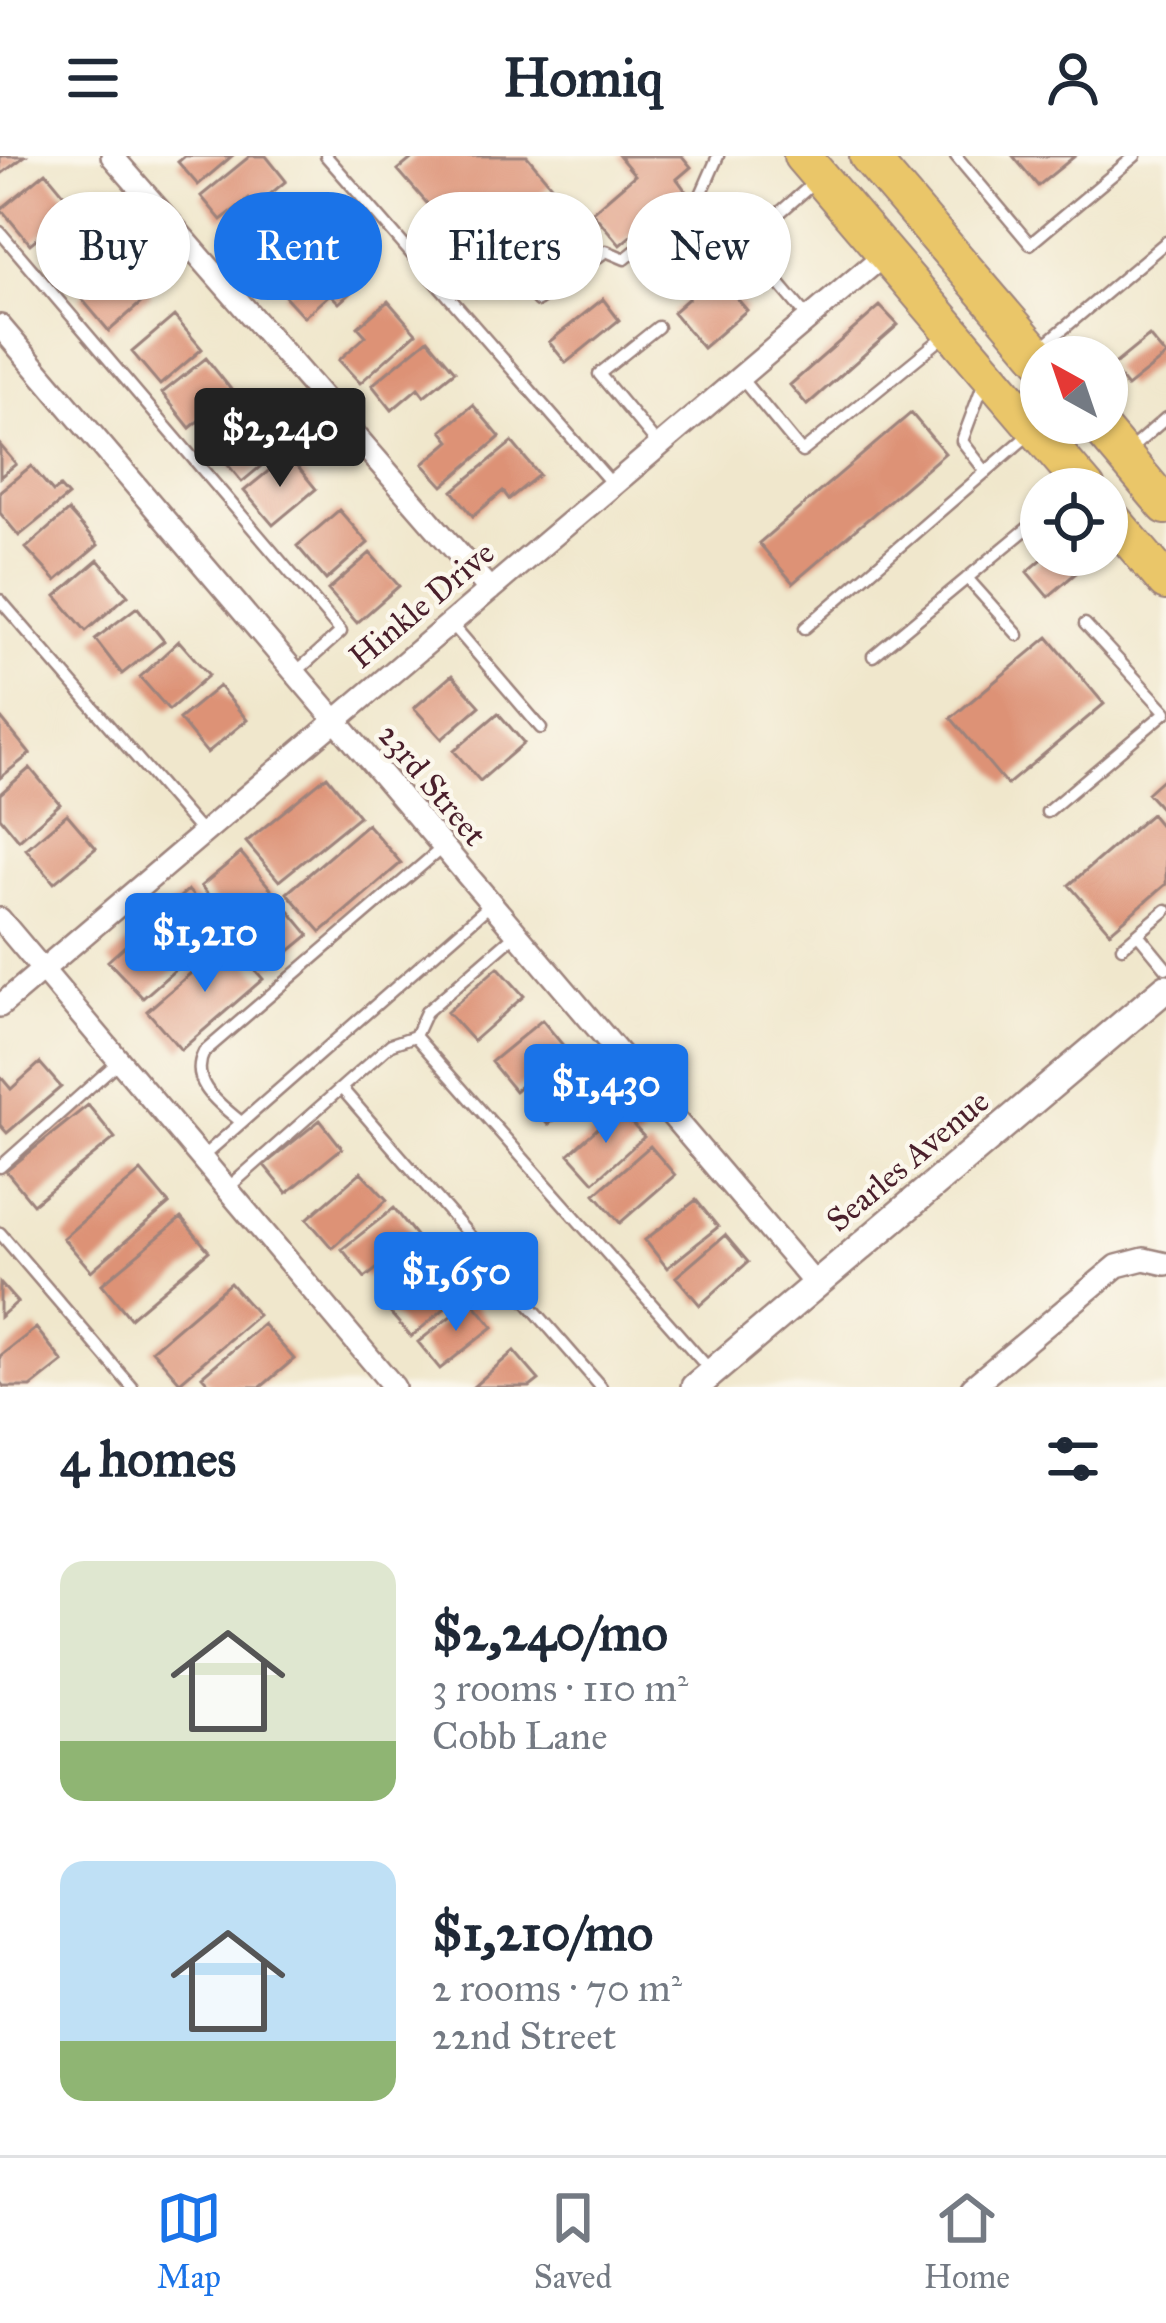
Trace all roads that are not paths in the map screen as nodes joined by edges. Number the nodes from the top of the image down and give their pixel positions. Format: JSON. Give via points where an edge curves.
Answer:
{"nodes":[{"id":1,"x":112,"y":156,"type":"edge"},
{"id":2,"x":326,"y":156,"type":"edge"},
{"id":3,"x":718,"y":156,"type":"edge"},
{"id":4,"x":956,"y":156,"type":"edge"},
{"id":5,"x":1135,"y":156,"type":"edge"},
{"id":6,"x":878,"y":160,"type":"edge"},
{"id":7,"x":818,"y":163,"type":"edge"},
{"id":8,"x":0,"y":232,"type":"edge"},
{"id":9,"x":1166,"y":242,"type":"edge"},
{"id":10,"x":603,"y":254,"type":"edge"},
{"id":11,"x":885,"y":254,"type":"junction"},
{"id":12,"x":994,"y":303,"type":"junction"},
{"id":13,"x":808,"y":319,"type":"junction"},
{"id":14,"x":0,"y":326,"type":"edge"},
{"id":15,"x":658,"y":327,"type":"dead end"},
{"id":16,"x":951,"y":331,"type":"junction"},
{"id":17,"x":1023,"y":336,"type":"edge"},
{"id":18,"x":1060,"y":336,"type":"edge"},
{"id":19,"x":987,"y":373,"type":"junction"},
{"id":20,"x":740,"y":377,"type":"junction"},
{"id":21,"x":1020,"y":412,"type":"edge"},
{"id":22,"x":1166,"y":418,"type":"edge"},
{"id":23,"x":1020,"y":442,"type":"edge"},
{"id":24,"x":1047,"y":444,"type":"edge"},
{"id":25,"x":1114,"y":444,"type":"edge"},
{"id":26,"x":659,"y":446,"type":"junction"},
{"id":27,"x":1123,"y":455,"type":"junction"},
{"id":28,"x":1066,"y":468,"type":"edge"},
{"id":29,"x":986,"y":472,"type":"junction"},
{"id":30,"x":613,"y":485,"type":"junction"},
{"id":31,"x":1166,"y":506,"type":"edge"},
{"id":32,"x":1020,"y":534,"type":"edge"},
{"id":33,"x":1128,"y":538,"type":"edge"},
{"id":34,"x":967,"y":578,"type":"junction"},
{"id":35,"x":1166,"y":582,"type":"edge"},
{"id":36,"x":490,"y":590,"type":"junction"},
{"id":37,"x":0,"y":600,"type":"edge"},
{"id":38,"x":451,"y":623,"type":"junction"},
{"id":39,"x":1085,"y":624,"type":"dead end"},
{"id":40,"x":805,"y":628,"type":"dead end"},
{"id":41,"x":1018,"y":634,"type":"dead end"},
{"id":42,"x":873,"y":656,"type":"dead end"},
{"id":43,"x":295,"y":673,"type":"junction"},
{"id":44,"x":1166,"y":712,"type":"edge"},
{"id":45,"x":335,"y":720,"type":"junction"},
{"id":46,"x":541,"y":728,"type":"dead end"},
{"id":47,"x":1047,"y":812,"type":"dead end"},
{"id":48,"x":202,"y":834,"type":"junction"},
{"id":49,"x":443,"y":847,"type":"junction"},
{"id":50,"x":491,"y":904,"type":"junction"},
{"id":51,"x":1166,"y":910,"type":"edge"},
{"id":52,"x":0,"y":919,"type":"edge"},
{"id":53,"x":517,"y":933,"type":"junction"},
{"id":54,"x":1138,"y":934,"type":"junction"},
{"id":55,"x":1122,"y":947,"type":"dead end"},
{"id":56,"x":1166,"y":968,"type":"edge"},
{"id":57,"x":43,"y":970,"type":"junction"},
{"id":58,"x":1166,"y":988,"type":"edge"},
{"id":59,"x":0,"y":1006,"type":"edge"},
{"id":60,"x":415,"y":1036,"type":"junction"},
{"id":61,"x":119,"y":1061,"type":"junction"},
{"id":62,"x":342,"y":1089,"type":"junction"},
{"id":63,"x":242,"y":1122,"type":"junction"},
{"id":64,"x":201,"y":1158,"type":"junction"},
{"id":65,"x":0,"y":1167,"type":"edge"},
{"id":66,"x":227,"y":1189,"type":"junction"},
{"id":67,"x":0,"y":1233,"type":"edge"},
{"id":68,"x":1155,"y":1261,"type":"edge"},
{"id":69,"x":816,"y":1285,"type":"junction"},
{"id":70,"x":704,"y":1380,"type":"edge"},
{"id":71,"x":132,"y":1387,"type":"edge"},
{"id":72,"x":394,"y":1387,"type":"edge"},
{"id":73,"x":601,"y":1387,"type":"edge"},
{"id":74,"x":972,"y":1387,"type":"edge"}],
"edges":[{"from":1,"to":36,"type":"street"},
{"from":2,"to":30,"type":"lane"},
{"from":3,"to":10,"type":"lane","via":[[699,199],[625,260]]},
{"from":4,"to":5,"type":"lane","via":[[1030,244]]},
{"from":6,"to":7,"type":"main road","via":[[869,174],[854,176]]},
{"from":6,"to":12,"type":"main road"},
{"from":7,"to":11,"type":"main road"},
{"from":7,"to":13,"type":"lane","via":[[745,243]]},
{"from":8,"to":43,"type":"lane","via":[[341,632]]},
{"from":9,"to":18,"type":"lane"},
{"from":11,"to":12,"type":"main road","via":[[912,250],[952,292]]},
{"from":11,"to":13,"type":"street","name":"Hinkle Drive"},
{"from":11,"to":16,"type":"main road"},
{"from":12,"to":17,"type":"main road"},
{"from":13,"to":20,"type":"street","name":"Hinkle Drive"},
{"from":14,"to":43,"type":"street","name":"23rd Street"},
{"from":15,"to":26,"type":"lane","via":[[599,374]]},
{"from":16,"to":19,"type":"main road"},
{"from":16,"to":20,"type":"lane","via":[[802,452]]},
{"from":19,"to":21,"type":"main road"},
{"from":19,"to":29,"type":"lane","via":[[962,441]]},
{"from":20,"to":26,"type":"street","name":"Hinkle Drive"},
{"from":22,"to":27,"type":"lane"},
{"from":23,"to":29,"type":"lane"},
{"from":24,"to":28,"type":"main road"},
{"from":25,"to":27,"type":"main road"},
{"from":26,"to":30,"type":"street","name":"Hinkle Drive"},
{"from":27,"to":31,"type":"main road"},
{"from":29,"to":40,"type":"lane"},
{"from":30,"to":36,"type":"street","name":"Hinkle Drive"},
{"from":32,"to":34,"type":"lane"},
{"from":33,"to":35,"type":"main road"},
{"from":34,"to":41,"type":"lane"},
{"from":34,"to":42,"type":"lane"},
{"from":36,"to":38,"type":"street","name":"Hinkle Drive"},
{"from":37,"to":48,"type":"lane"},
{"from":38,"to":45,"type":"street","name":"Hinkle Drive"},
{"from":38,"to":46,"type":"lane"},
{"from":39,"to":44,"type":"lane"},
{"from":43,"to":45,"type":"street","name":"23rd Street"},
{"from":44,"to":47,"type":"lane"},
{"from":45,"to":48,"type":"street","name":"Hinkle Drive"},
{"from":45,"to":49,"type":"street","name":"23rd Street"},
{"from":48,"to":57,"type":"street","name":"Hinkle Drive"},
{"from":49,"to":50,"type":"street","name":"23rd Street"},
{"from":49,"to":63,"type":"lane","via":[[204,1052],[206,1089]]},
{"from":50,"to":53,"type":"street","name":"23rd Street"},
{"from":50,"to":63,"type":"lane"},
{"from":51,"to":54,"type":"lane"},
{"from":52,"to":57,"type":"street"},
{"from":53,"to":60,"type":"lane","via":[[426,1012]]},
{"from":53,"to":69,"type":"street","name":"23rd Street"},
{"from":54,"to":55,"type":"lane"},
{"from":54,"to":56,"type":"lane"},
{"from":57,"to":59,"type":"street","name":"Hinkle Drive"},
{"from":57,"to":61,"type":"street"},
{"from":58,"to":69,"type":"street","name":"Searles Avenue"},
{"from":60,"to":62,"type":"lane","via":[[391,1044]]},
{"from":60,"to":70,"type":"lane"},
{"from":61,"to":64,"type":"street"},
{"from":61,"to":65,"type":"lane"},
{"from":62,"to":66,"type":"lane"},
{"from":62,"to":73,"type":"lane"},
{"from":63,"to":64,"type":"lane"},
{"from":64,"to":66,"type":"street"},
{"from":66,"to":72,"type":"street"},
{"from":67,"to":71,"type":"lane"},
{"from":68,"to":74,"type":"street","via":[[1117,1266]]},
{"from":69,"to":70,"type":"street","name":"Searles Avenue"}]}
